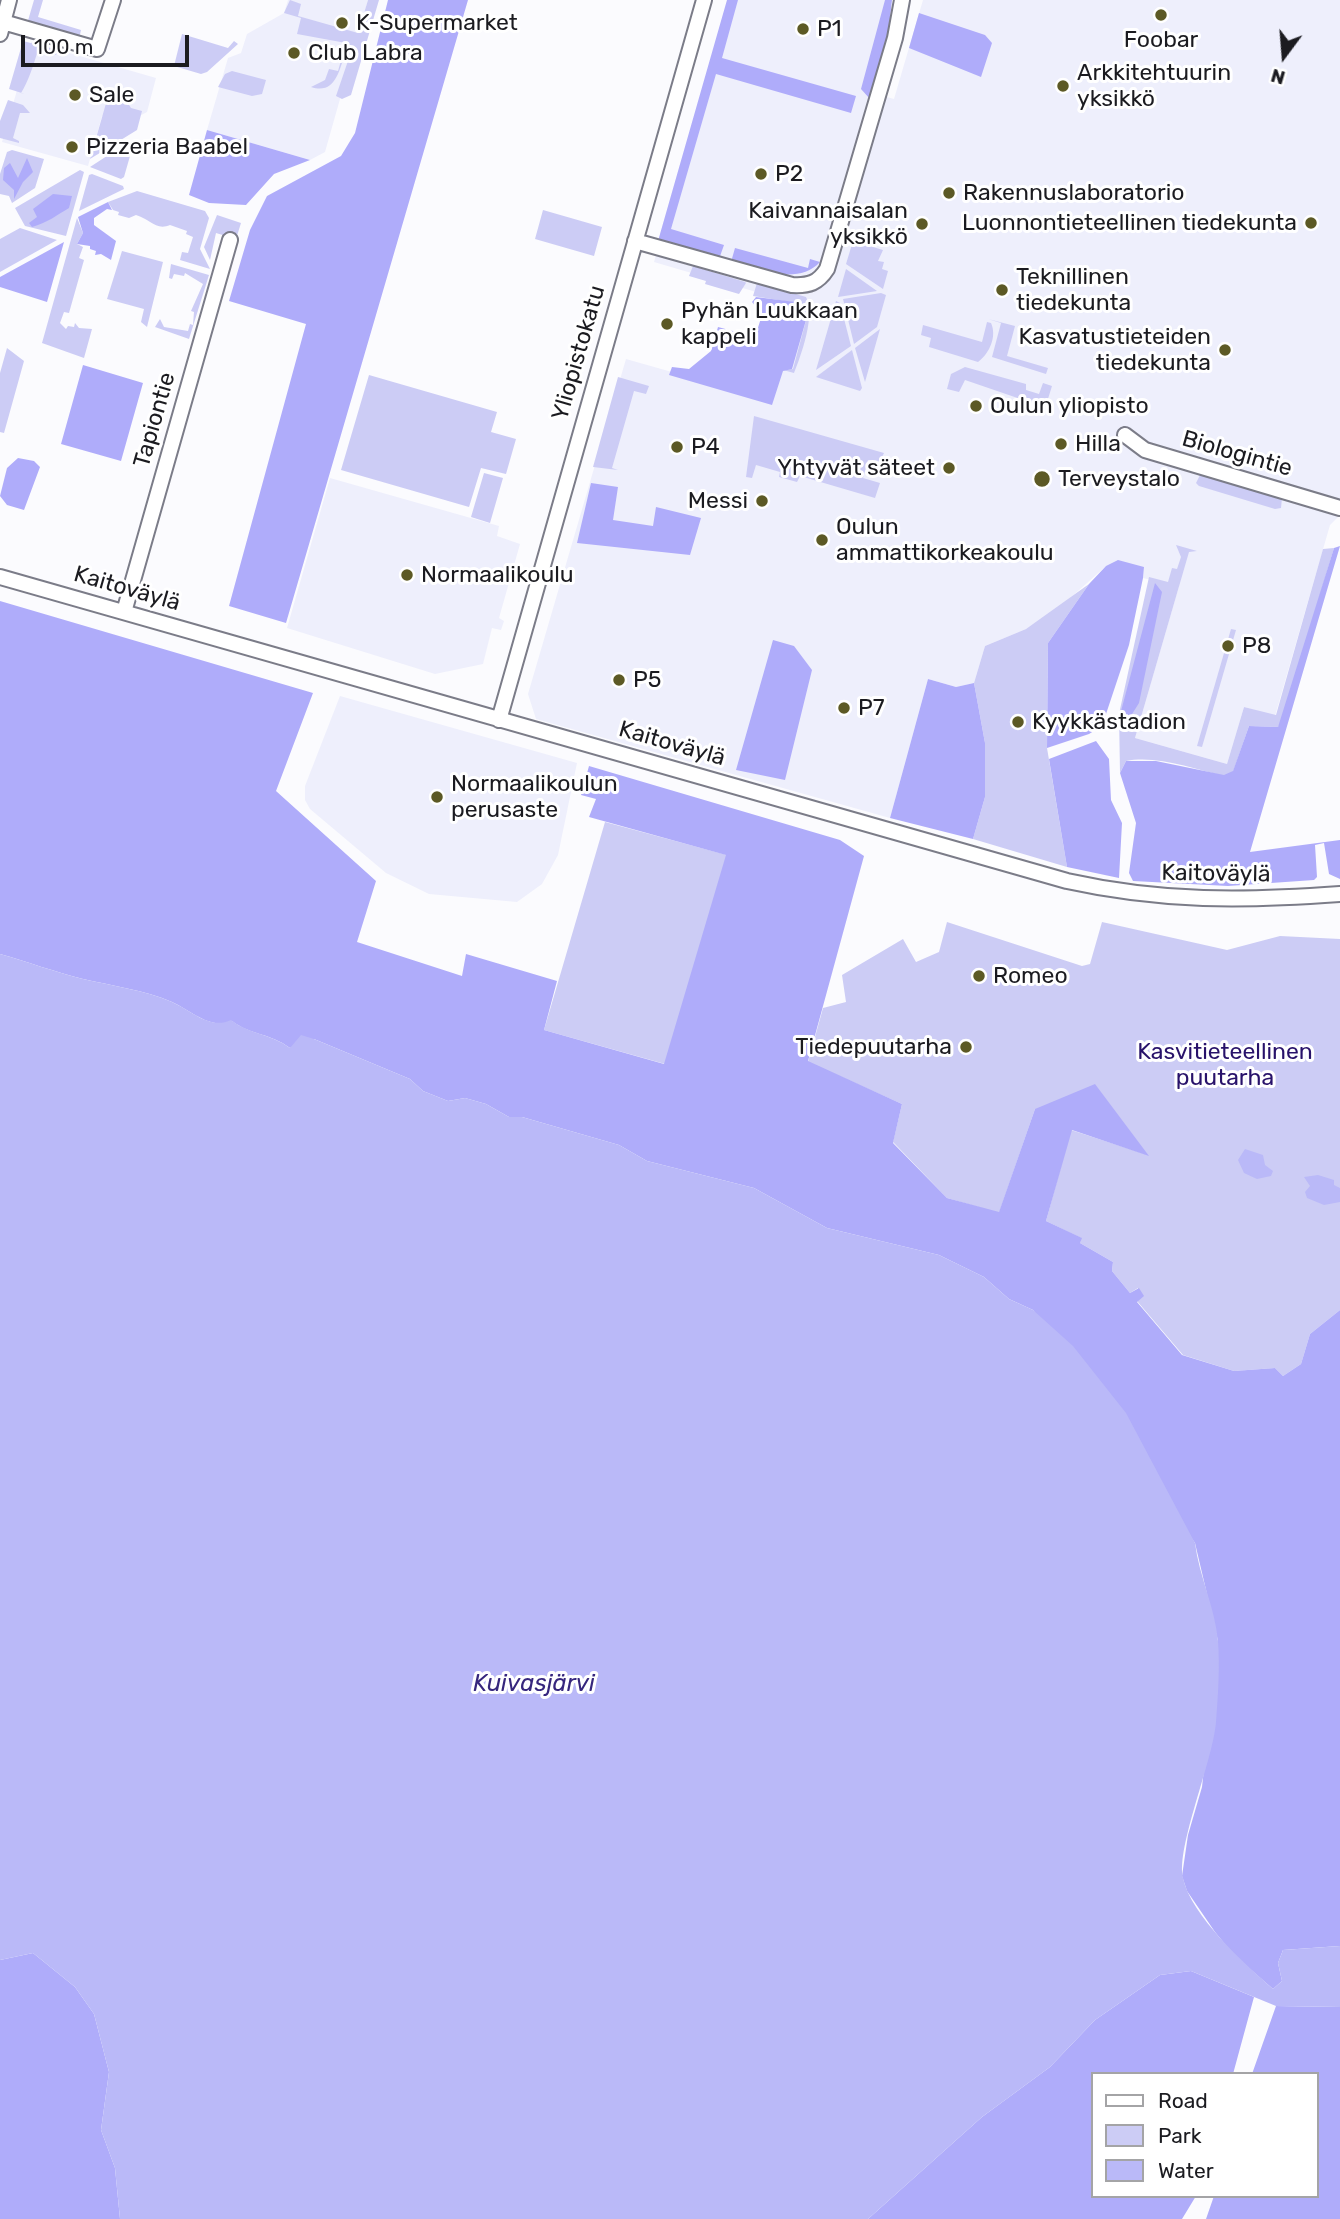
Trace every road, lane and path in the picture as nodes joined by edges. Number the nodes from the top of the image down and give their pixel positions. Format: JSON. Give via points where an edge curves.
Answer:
{"nodes":[{"id":1,"x":9,"y":0,"type":"edge"},
{"id":2,"x":113,"y":0,"type":"edge"},
{"id":3,"x":704,"y":0,"type":"edge"},
{"id":4,"x":902,"y":0,"type":"edge"},
{"id":5,"x":2,"y":28,"type":"edge"},
{"id":6,"x":230,"y":240,"type":"dead end"},
{"id":7,"x":635,"y":241,"type":"junction"},
{"id":8,"x":1125,"y":435,"type":"dead end"},
{"id":9,"x":1340,"y":508,"type":"edge"},
{"id":10,"x":0,"y":577,"type":"edge"},
{"id":11,"x":124,"y":612,"type":"junction"},
{"id":12,"x":499,"y":720,"type":"junction"},
{"id":13,"x":1340,"y":894,"type":"edge"}],
"edges":[{"from":1,"to":5,"type":"street"},
{"from":2,"to":5,"type":"street","via":[[97,49]]},
{"from":3,"to":7,"type":"street","name":"Yliopistokatu"},
{"from":4,"to":7,"type":"street","via":[[830,260],[820,279],[807,286],[792,285]]},
{"from":6,"to":11,"type":"street","name":"Tapiontie"},
{"from":7,"to":12,"type":"street","name":"Yliopistokatu"},
{"from":8,"to":9,"type":"street","name":"Biologintie","via":[[1145,450]]},
{"from":10,"to":11,"type":"street","name":"Kaitoväylä"},
{"from":11,"to":12,"type":"street","name":"Kaitoväylä"},
{"from":12,"to":13,"type":"street","name":"Kaitoväylä","via":[[1100,888],[1237,901]]}]}
